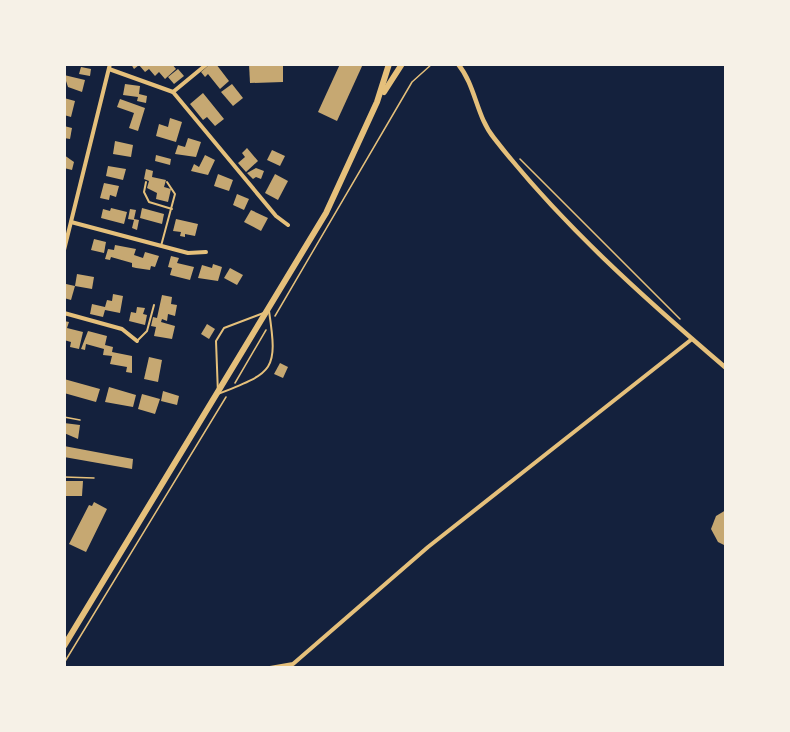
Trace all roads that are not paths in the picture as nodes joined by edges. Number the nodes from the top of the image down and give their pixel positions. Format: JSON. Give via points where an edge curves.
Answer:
{"nodes":[{"id":1,"x":207,"y":64,"type":"edge"},
{"id":2,"x":389,"y":64,"type":"edge"},
{"id":3,"x":402,"y":64,"type":"edge"},
{"id":4,"x":460,"y":65,"type":"edge"},
{"id":5,"x":109,"y":67,"type":"edge"},
{"id":6,"x":173,"y":93,"type":"junction"},
{"id":7,"x":377,"y":102,"type":"junction"},
{"id":8,"x":146,"y":182,"type":"dead end"},
{"id":9,"x":167,"y":182,"type":"dead end"},
{"id":10,"x":172,"y":209,"type":"junction"},
{"id":11,"x":71,"y":222,"type":"junction"},
{"id":12,"x":288,"y":225,"type":"dead end"},
{"id":13,"x":161,"y":246,"type":"junction"},
{"id":14,"x":64,"y":250,"type":"edge"},
{"id":15,"x":206,"y":252,"type":"dead end"},
{"id":16,"x":154,"y":305,"type":"dead end"},
{"id":17,"x":269,"y":310,"type":"junction"},
{"id":18,"x":64,"y":313,"type":"edge"},
{"id":19,"x":692,"y":339,"type":"junction"},
{"id":20,"x":137,"y":341,"type":"joint"},
{"id":21,"x":726,"y":368,"type":"edge"},
{"id":22,"x":218,"y":394,"type":"junction"},
{"id":23,"x":64,"y":646,"type":"edge"},
{"id":24,"x":270,"y":668,"type":"edge"}],
"edges":[{"from":1,"to":6,"type":"street"},
{"from":2,"to":7,"type":"main road"},
{"from":3,"to":7,"type":"main road"},
{"from":4,"to":19,"type":"street","via":[[482,120],[501,148],[564,216]]},
{"from":5,"to":6,"type":"street"},
{"from":5,"to":11,"type":"street"},
{"from":6,"to":12,"type":"street","via":[[276,216]]},
{"from":7,"to":17,"type":"main road","via":[[326,213]]},
{"from":8,"to":10,"type":"lane","via":[[144,192],[149,202]]},
{"from":9,"to":10,"type":"lane","via":[[175,191]]},
{"from":10,"to":13,"type":"lane"},
{"from":11,"to":13,"type":"street"},
{"from":11,"to":14,"type":"street"},
{"from":13,"to":15,"type":"street","via":[[188,253]]},
{"from":16,"to":20,"type":"lane","via":[[147,331]]},
{"from":17,"to":22,"type":"main road"},
{"from":17,"to":22,"type":"lane","via":[[273,358],[266,372]]},
{"from":17,"to":22,"type":"lane","via":[[224,328],[220,334],[216,341]]},
{"from":18,"to":20,"type":"street","via":[[122,329]]},
{"from":19,"to":21,"type":"street"},
{"from":19,"to":24,"type":"street","via":[[428,547],[293,664]]},
{"from":22,"to":23,"type":"main road"}]}
